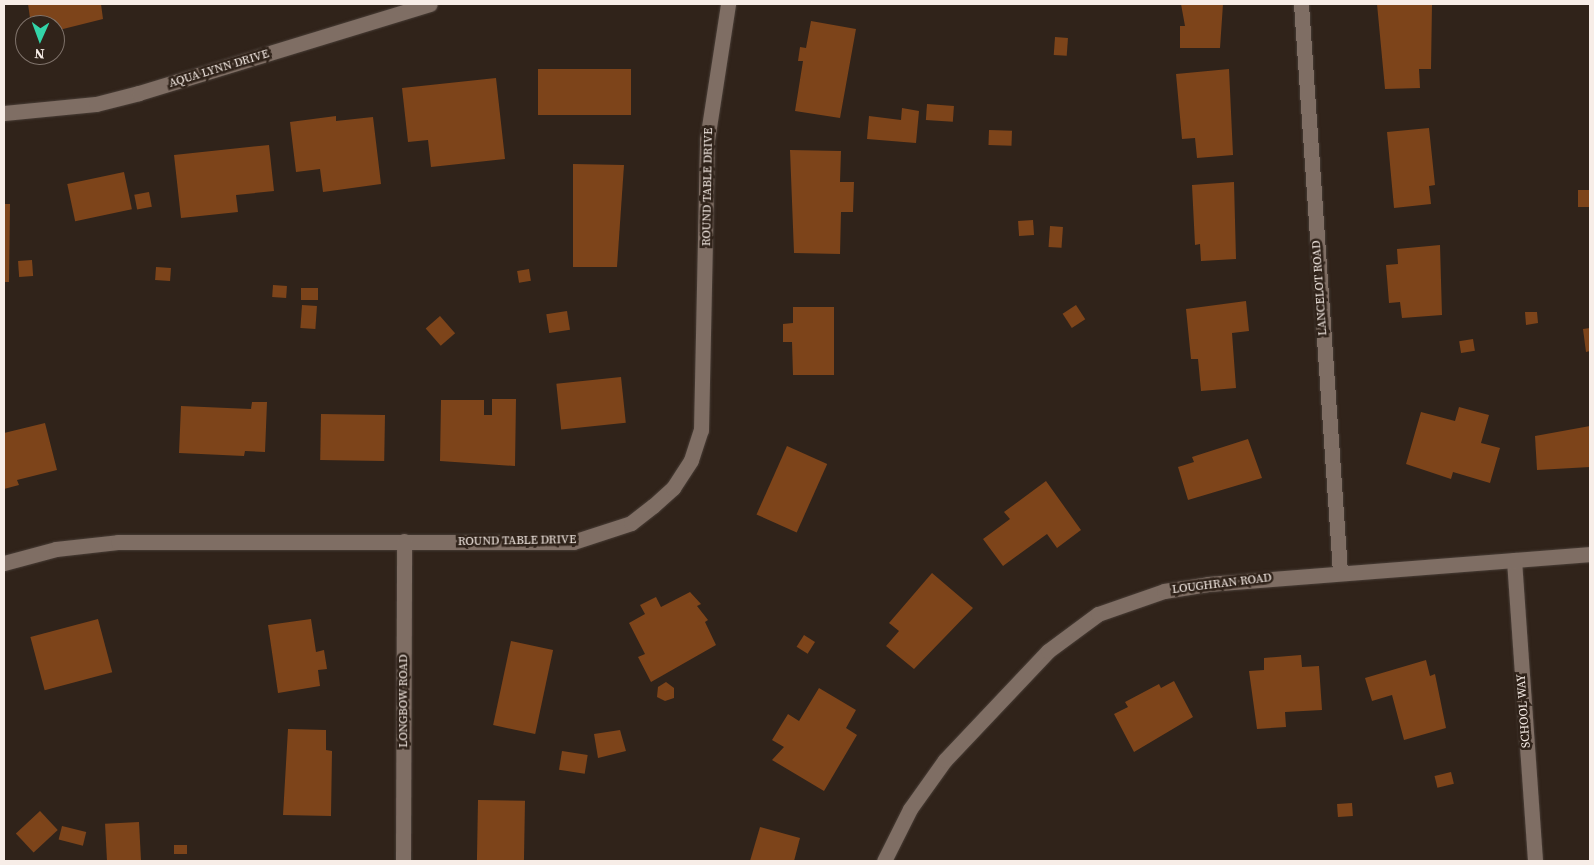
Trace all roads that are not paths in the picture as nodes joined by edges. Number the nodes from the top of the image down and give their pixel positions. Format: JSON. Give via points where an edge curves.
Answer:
{"nodes":[{"id":1,"x":430,"y":4,"type":"edge"},
{"id":2,"x":728,"y":4,"type":"edge"},
{"id":3,"x":1302,"y":4,"type":"edge"},
{"id":4,"x":4,"y":113,"type":"edge"},
{"id":5,"x":404,"y":541,"type":"junction"},
{"id":6,"x":1590,"y":554,"type":"edge"},
{"id":7,"x":1514,"y":560,"type":"junction"},
{"id":8,"x":4,"y":563,"type":"edge"},
{"id":9,"x":1340,"y":572,"type":"junction"},
{"id":10,"x":403,"y":861,"type":"edge"},
{"id":11,"x":884,"y":861,"type":"edge"},
{"id":12,"x":1535,"y":861,"type":"edge"}],
"edges":[{"from":1,"to":4,"type":"street","name":"AQUA LYNN DRIVE","via":[[139,94],[96,104]]},
{"from":2,"to":5,"type":"street","name":"ROUND TABLE DRIVE","via":[[707,140],[705,385],[701,430],[691,460],[673,488],[653,506],[606,533],[573,542]]},
{"from":3,"to":9,"type":"street","name":"LANCELOT ROAD"},
{"from":5,"to":8,"type":"street","name":"ROUND TABLE DRIVE","via":[[118,542],[56,549]]},
{"from":5,"to":10,"type":"street","name":"LONGBOW ROAD"},
{"from":6,"to":7,"type":"street","name":"LOUGHRAN ROAD"},
{"from":7,"to":9,"type":"street","name":"LOUGHRAN ROAD"},
{"from":7,"to":12,"type":"street","name":"SCHOOL WAY"},
{"from":9,"to":11,"type":"street","name":"LOUGHRAN ROAD","via":[[1164,591],[1098,614],[1048,651],[957,746],[910,809]]}]}
